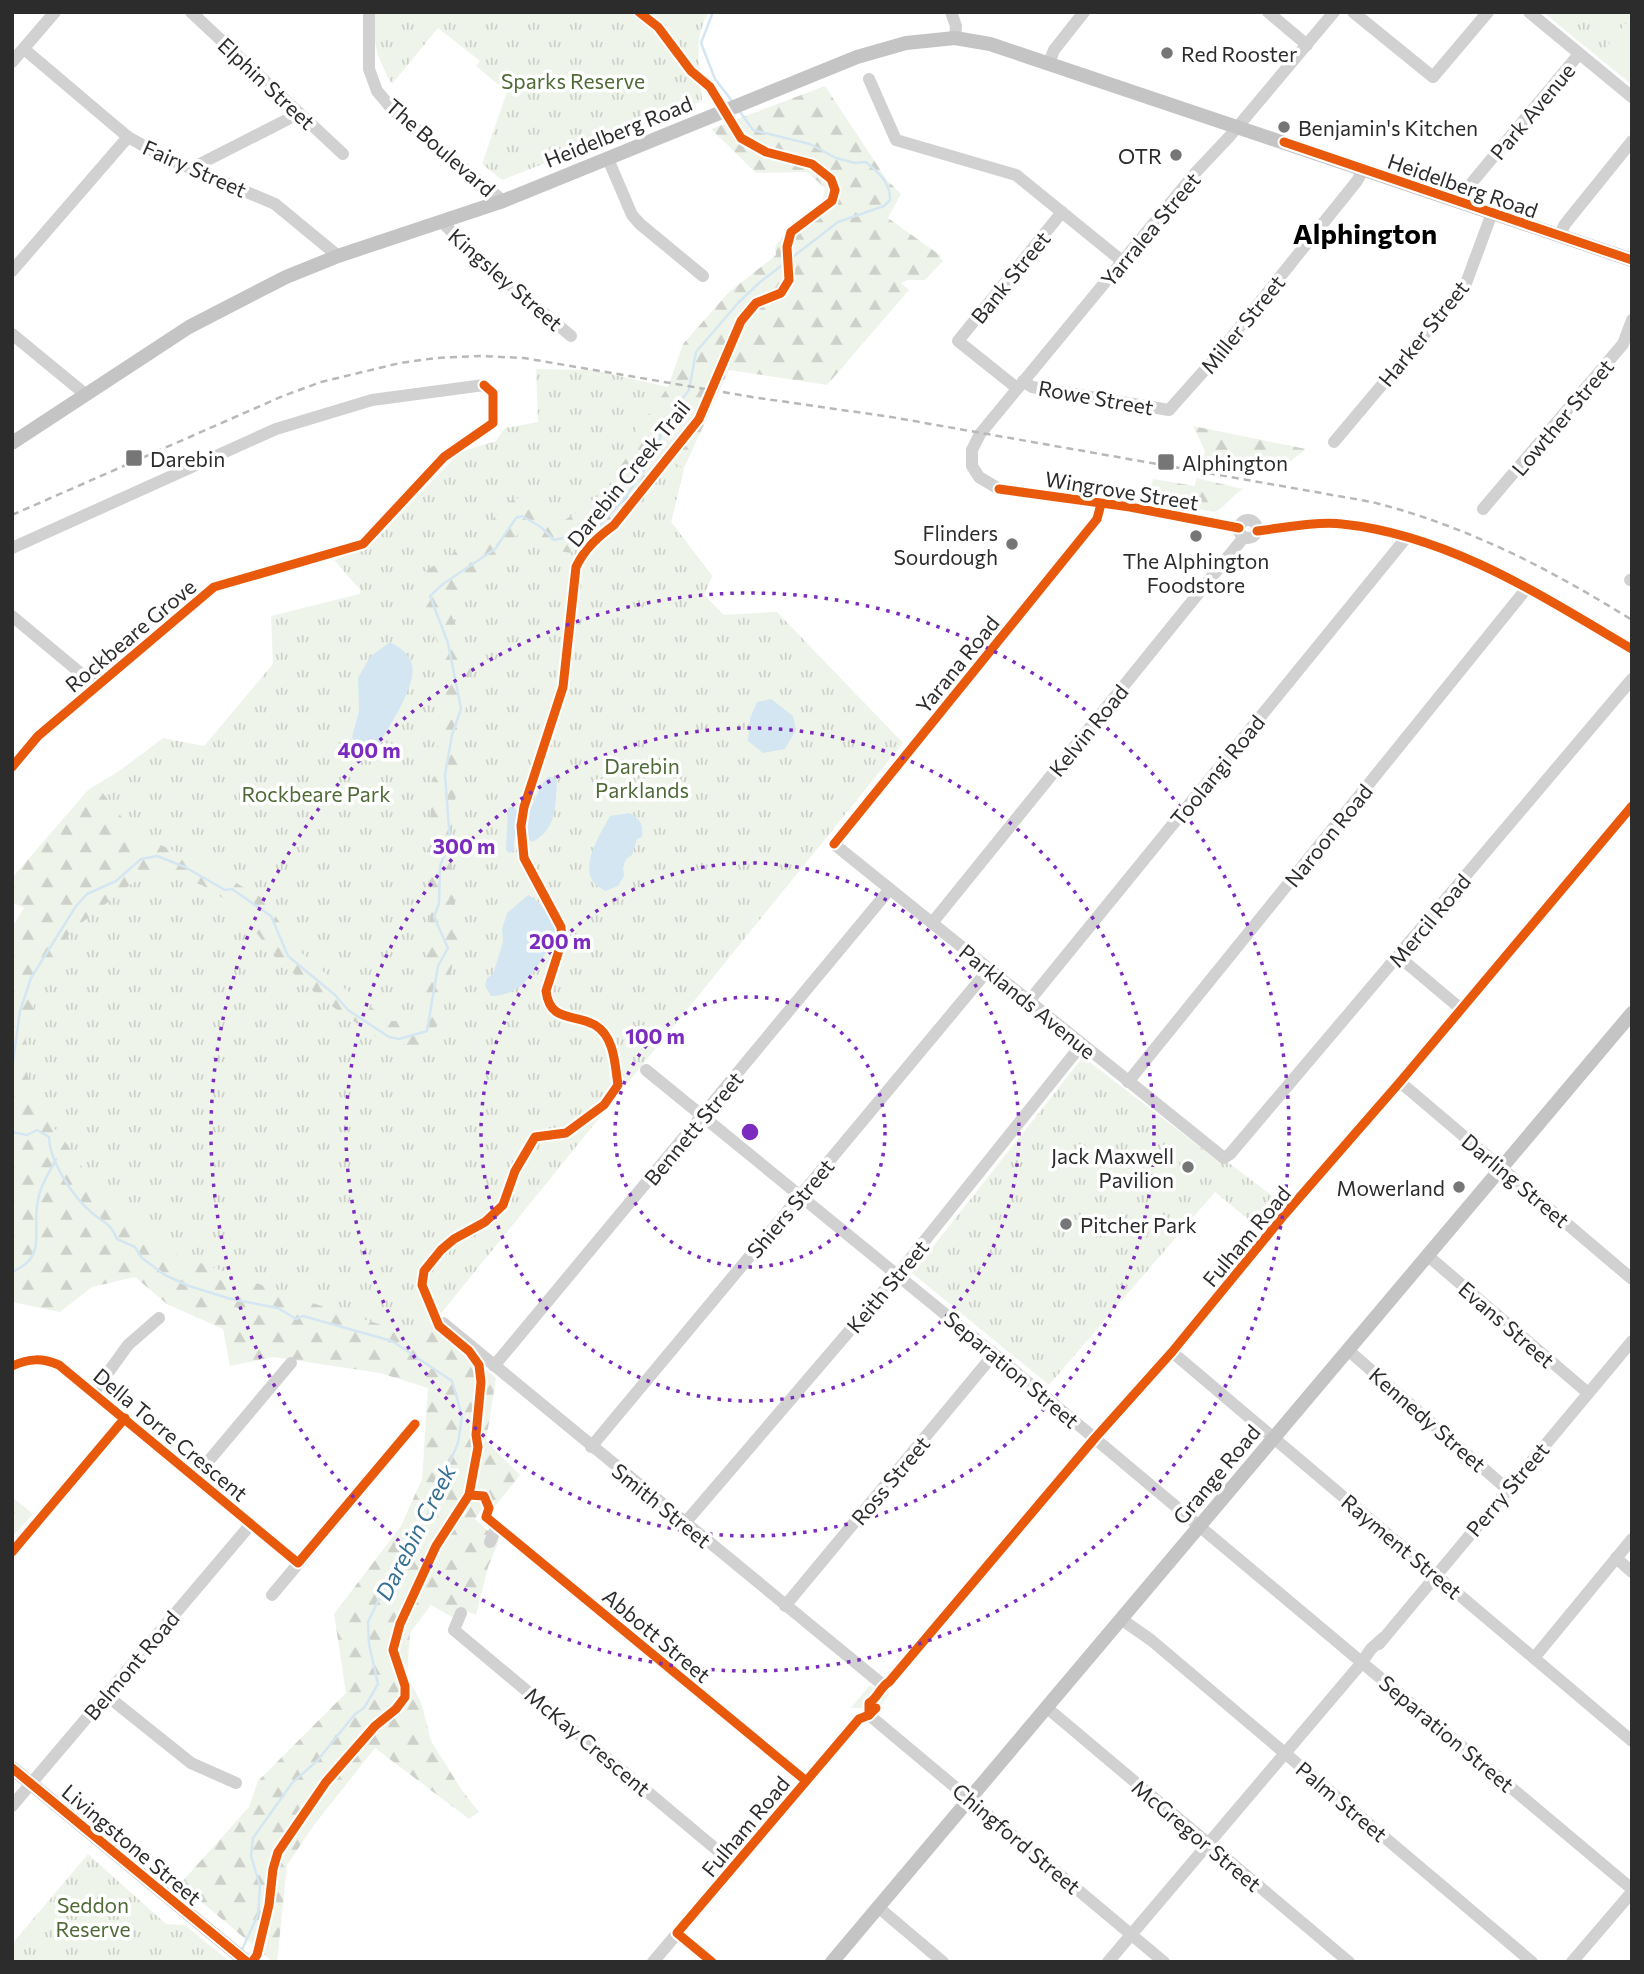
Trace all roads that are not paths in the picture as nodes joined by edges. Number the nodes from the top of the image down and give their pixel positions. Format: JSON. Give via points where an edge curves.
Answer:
{"nodes":[{"id":1,"x":55,"y":12,"type":"edge"},
{"id":2,"x":191,"y":12,"type":"edge"},
{"id":3,"x":369,"y":12,"type":"edge"},
{"id":4,"x":951,"y":12,"type":"edge"},
{"id":5,"x":1084,"y":12,"type":"edge"},
{"id":6,"x":1268,"y":12,"type":"edge"},
{"id":7,"x":1334,"y":12,"type":"edge"},
{"id":8,"x":1353,"y":12,"type":"edge"},
{"id":9,"x":1488,"y":12,"type":"edge"},
{"id":10,"x":1529,"y":12,"type":"edge"},
{"id":11,"x":956,"y":38,"type":"junction"},
{"id":12,"x":1307,"y":45,"type":"junction"},
{"id":13,"x":24,"y":49,"type":"junction"},
{"id":14,"x":1579,"y":54,"type":"junction"},
{"id":15,"x":12,"y":62,"type":"edge"},
{"id":16,"x":1049,"y":63,"type":"junction"},
{"id":17,"x":869,"y":79,"type":"dead end"},
{"id":18,"x":1632,"y":97,"type":"edge"},
{"id":19,"x":298,"y":114,"type":"junction"},
{"id":20,"x":1238,"y":127,"type":"junction"},
{"id":21,"x":128,"y":138,"type":"junction"},
{"id":22,"x":1632,"y":141,"type":"edge"},
{"id":23,"x":344,"y":154,"type":"dead end"},
{"id":24,"x":608,"y":159,"type":"junction"},
{"id":25,"x":190,"y":169,"type":"junction"},
{"id":26,"x":1363,"y":170,"type":"junction"},
{"id":27,"x":503,"y":201,"type":"junction"},
{"id":28,"x":1460,"y":202,"type":"junction"},
{"id":29,"x":1062,"y":212,"type":"junction"},
{"id":30,"x":1492,"y":213,"type":"junction"},
{"id":31,"x":442,"y":222,"type":"junction"},
{"id":32,"x":1559,"y":236,"type":"junction"},
{"id":33,"x":338,"y":256,"type":"junction"},
{"id":34,"x":1632,"y":260,"type":"edge"},
{"id":35,"x":1122,"y":261,"type":"junction"},
{"id":36,"x":12,"y":271,"type":"edge"},
{"id":37,"x":702,"y":276,"type":"dead end"},
{"id":38,"x":1632,"y":320,"type":"edge"},
{"id":39,"x":12,"y":334,"type":"edge"},
{"id":40,"x":571,"y":336,"type":"dead end"},
{"id":41,"x":958,"y":341,"type":"joint"},
{"id":42,"x":1020,"y":385,"type":"junction"},
{"id":43,"x":85,"y":394,"type":"junction"},
{"id":44,"x":1169,"y":410,"type":"joint"},
{"id":45,"x":1334,"y":442,"type":"dead end"},
{"id":46,"x":12,"y":443,"type":"edge"},
{"id":47,"x":972,"y":450,"type":"joint"},
{"id":48,"x":1101,"y":504,"type":"junction"},
{"id":49,"x":1483,"y":509,"type":"dead end"},
{"id":50,"x":1242,"y":532,"type":"junction"},
{"id":51,"x":1406,"y":538,"type":"junction"},
{"id":52,"x":12,"y":548,"type":"edge"},
{"id":53,"x":1527,"y":588,"type":"junction"},
{"id":54,"x":12,"y":617,"type":"edge"},
{"id":55,"x":1632,"y":649,"type":"edge"},
{"id":56,"x":1632,"y":679,"type":"edge"},
{"id":57,"x":96,"y":686,"type":"junction"},
{"id":58,"x":12,"y":767,"type":"edge"},
{"id":59,"x":1632,"y":806,"type":"edge"},
{"id":60,"x":834,"y":844,"type":"joint"},
{"id":61,"x":890,"y":889,"type":"junction"},
{"id":62,"x":932,"y":923,"type":"junction"},
{"id":63,"x":1398,"y":956,"type":"junction"},
{"id":64,"x":989,"y":969,"type":"junction"},
{"id":65,"x":1029,"y":1001,"type":"junction"},
{"id":66,"x":1461,"y":1009,"type":"junction"},
{"id":67,"x":1632,"y":1013,"type":"edge"},
{"id":68,"x":1082,"y":1044,"type":"junction"},
{"id":69,"x":646,"y":1070,"type":"dead end"},
{"id":70,"x":1128,"y":1082,"type":"junction"},
{"id":71,"x":1400,"y":1082,"type":"junction"},
{"id":72,"x":704,"y":1115,"type":"junction"},
{"id":73,"x":1224,"y":1158,"type":"joint"},
{"id":74,"x":1501,"y":1167,"type":"junction"},
{"id":75,"x":801,"y":1195,"type":"junction"},
{"id":76,"x":1427,"y":1255,"type":"junction"},
{"id":77,"x":898,"y":1274,"type":"junction"},
{"id":78,"x":1632,"y":1279,"type":"edge"},
{"id":79,"x":159,"y":1318,"type":"dead end"},
{"id":80,"x":443,"y":1323,"type":"dead end"},
{"id":81,"x":1632,"y":1341,"type":"edge"},
{"id":82,"x":1348,"y":1350,"type":"junction"},
{"id":83,"x":1172,"y":1352,"type":"junction"},
{"id":84,"x":994,"y":1354,"type":"junction"},
{"id":85,"x":291,"y":1363,"type":"dead end"},
{"id":86,"x":12,"y":1366,"type":"edge"},
{"id":87,"x":494,"y":1366,"type":"junction"},
{"id":88,"x":94,"y":1392,"type":"junction"},
{"id":89,"x":1588,"y":1394,"type":"junction"},
{"id":90,"x":125,"y":1418,"type":"junction"},
{"id":91,"x":415,"y":1424,"type":"dead end"},
{"id":92,"x":1095,"y":1438,"type":"junction"},
{"id":93,"x":1274,"y":1438,"type":"junction"},
{"id":94,"x":591,"y":1447,"type":"junction"},
{"id":95,"x":195,"y":1477,"type":"junction"},
{"id":96,"x":1507,"y":1489,"type":"junction"},
{"id":97,"x":486,"y":1517,"type":"dead end"},
{"id":98,"x":685,"y":1523,"type":"junction"},
{"id":99,"x":251,"y":1524,"type":"junction"},
{"id":100,"x":497,"y":1526,"type":"junction"},
{"id":101,"x":1200,"y":1526,"type":"junction"},
{"id":102,"x":1632,"y":1539,"type":"edge"},
{"id":103,"x":490,"y":1542,"type":"dead end"},
{"id":104,"x":12,"y":1552,"type":"edge"},
{"id":105,"x":1616,"y":1558,"type":"junction"},
{"id":106,"x":298,"y":1563,"type":"junction"},
{"id":107,"x":1632,"y":1572,"type":"edge"},
{"id":108,"x":1436,"y":1575,"type":"junction"},
{"id":109,"x":272,"y":1595,"type":"dead end"},
{"id":110,"x":785,"y":1606,"type":"junction"},
{"id":111,"x":461,"y":1613,"type":"dead end"},
{"id":112,"x":1123,"y":1616,"type":"junction"},
{"id":113,"x":1534,"y":1658,"type":"junction"},
{"id":114,"x":1362,"y":1663,"type":"junction"},
{"id":115,"x":883,"y":1685,"type":"joint"},
{"id":116,"x":106,"y":1695,"type":"junction"},
{"id":117,"x":1046,"y":1707,"type":"junction"},
{"id":118,"x":869,"y":1715,"type":"joint"},
{"id":119,"x":1632,"y":1741,"type":"edge"},
{"id":120,"x":1284,"y":1752,"type":"junction"},
{"id":121,"x":12,"y":1768,"type":"edge"},
{"id":122,"x":805,"y":1780,"type":"junction"},
{"id":123,"x":236,"y":1783,"type":"dead end"},
{"id":124,"x":32,"y":1784,"type":"junction"},
{"id":125,"x":970,"y":1798,"type":"junction"},
{"id":126,"x":12,"y":1806,"type":"edge"},
{"id":127,"x":1207,"y":1843,"type":"junction"},
{"id":128,"x":736,"y":1865,"type":"junction"},
{"id":129,"x":1632,"y":1891,"type":"edge"},
{"id":130,"x":878,"y":1908,"type":"junction"},
{"id":131,"x":677,"y":1933,"type":"junction"},
{"id":132,"x":1131,"y":1934,"type":"junction"},
{"id":133,"x":247,"y":1962,"type":"edge"},
{"id":134,"x":653,"y":1962,"type":"edge"},
{"id":135,"x":712,"y":1962,"type":"edge"},
{"id":136,"x":832,"y":1962,"type":"edge"},
{"id":137,"x":943,"y":1962,"type":"edge"},
{"id":138,"x":1108,"y":1962,"type":"edge"},
{"id":139,"x":1164,"y":1962,"type":"edge"},
{"id":140,"x":1349,"y":1962,"type":"edge"},
{"id":141,"x":1532,"y":1962,"type":"edge"},
{"id":142,"x":1572,"y":1962,"type":"edge"}],
"edges":[{"from":1,"to":13,"type":"street"},
{"from":2,"to":19,"type":"street","name":"Elphin Street"},
{"from":3,"to":27,"type":"street","name":"The Boulevard","via":[[369,69],[377,91],[394,111]]},
{"from":4,"to":11,"type":"street"},
{"from":5,"to":16,"type":"street"},
{"from":6,"to":12,"type":"street"},
{"from":7,"to":12,"type":"street","name":"Yarralea Street"},
{"from":8,"to":9,"type":"street","via":[[1433,77]]},
{"from":10,"to":14,"type":"street"},
{"from":11,"to":16,"type":"main road","name":"Heidelberg Road"},
{"from":11,"to":24,"type":"main road","name":"Heidelberg Road","via":[[906,43],[857,57]]},
{"from":12,"to":20,"type":"street","name":"Yarralea Street"},
{"from":13,"to":15,"type":"street"},
{"from":13,"to":21,"type":"street","name":"Fairy Street"},
{"from":14,"to":18,"type":"street"},
{"from":14,"to":28,"type":"street","name":"Park Avenue"},
{"from":16,"to":20,"type":"main road","name":"Heidelberg Road"},
{"from":17,"to":29,"type":"street","via":[[896,141],[1016,175]]},
{"from":19,"to":23,"type":"street","name":"Elphin Street"},
{"from":19,"to":25,"type":"street"},
{"from":20,"to":26,"type":"main road","name":"Heidelberg Road"},
{"from":20,"to":35,"type":"street","name":"Yarralea Street"},
{"from":21,"to":25,"type":"street","name":"Fairy Street"},
{"from":21,"to":36,"type":"street"},
{"from":22,"to":32,"type":"street"},
{"from":24,"to":27,"type":"main road","name":"Heidelberg Road"},
{"from":24,"to":37,"type":"street","via":[[632,215]]},
{"from":25,"to":33,"type":"street","name":"Fairy Street","via":[[275,204]]},
{"from":26,"to":28,"type":"main road","name":"Heidelberg Road"},
{"from":26,"to":44,"type":"street","name":"Miller Street"},
{"from":27,"to":31,"type":"main road","name":"Heidelberg Road"},
{"from":28,"to":30,"type":"main road","name":"Heidelberg Road"},
{"from":29,"to":35,"type":"street"},
{"from":29,"to":41,"type":"street","name":"Bank Street"},
{"from":30,"to":32,"type":"main road","name":"Heidelberg Road"},
{"from":30,"to":45,"type":"street","name":"Harker Street","via":[[1465,286]]},
{"from":31,"to":33,"type":"main road","name":"Heidelberg Road"},
{"from":31,"to":40,"type":"street","name":"Kingsley Street"},
{"from":32,"to":34,"type":"main road","name":"Heidelberg Road"},
{"from":33,"to":43,"type":"main road","name":"Heidelberg Road","via":[[189,327]]},
{"from":35,"to":42,"type":"street","name":"Yarralea Street"},
{"from":38,"to":49,"type":"street","name":"Lowther Street","via":[[1623,344]]},
{"from":39,"to":43,"type":"street"},
{"from":41,"to":42,"type":"street","name":"Rowe Street"},
{"from":42,"to":44,"type":"street","name":"Rowe Street"},
{"from":42,"to":47,"type":"street","name":"Yarralea Street"},
{"from":43,"to":46,"type":"main road","name":"Heidelberg Road"},
{"from":47,"to":48,"type":"street","name":"Wingrove Street","via":[[976,474],[999,489]]},
{"from":48,"to":50,"type":"street","name":"Wingrove Street"},
{"from":48,"to":60,"type":"street","name":"Yarana Road","via":[[1097,519]]},
{"from":50,"to":51,"type":"street","name":"Wingrove Street","via":[[1244,521],[1250,520],[1256,531],[1339,523]]},
{"from":50,"to":62,"type":"street","name":"Kelvin Road"},
{"from":51,"to":53,"type":"street","via":[[1461,556]]},
{"from":51,"to":65,"type":"street","name":"Toolangi Road"},
{"from":52,"to":57,"type":"street","name":"Rockbeare Grove","via":[[276,429],[372,400],[484,385],[493,393],[493,423],[444,457],[363,544],[214,587]]},
{"from":53,"to":55,"type":"street"},
{"from":53,"to":70,"type":"street","name":"Naroon Road"},
{"from":54,"to":57,"type":"street"},
{"from":56,"to":63,"type":"street","name":"Mercil Road"},
{"from":57,"to":58,"type":"street","name":"Rockbeare Grove","via":[[38,736]]},
{"from":59,"to":66,"type":"street","name":"Fulham Road"},
{"from":60,"to":61,"type":"street","name":"Parklands Avenue"},
{"from":61,"to":62,"type":"street","name":"Parklands Avenue"},
{"from":61,"to":72,"type":"street","name":"Bennett Street"},
{"from":62,"to":64,"type":"street","name":"Parklands Avenue"},
{"from":63,"to":66,"type":"street"},
{"from":63,"to":73,"type":"street","name":"Mercil Road"},
{"from":64,"to":65,"type":"street","name":"Parklands Avenue"},
{"from":64,"to":75,"type":"street","name":"Shiers Street"},
{"from":65,"to":68,"type":"street","name":"Parklands Avenue"},
{"from":66,"to":71,"type":"street","name":"Fulham Road"},
{"from":67,"to":74,"type":"main road","name":"Grange Road"},
{"from":68,"to":70,"type":"street","name":"Parklands Avenue"},
{"from":68,"to":77,"type":"street","name":"Keith Street"},
{"from":69,"to":72,"type":"street","name":"Separation Street"},
{"from":70,"to":73,"type":"street","name":"Parklands Avenue"},
{"from":71,"to":74,"type":"street","name":"Darling Street"},
{"from":71,"to":83,"type":"street","name":"Fulham Road"},
{"from":72,"to":75,"type":"street","name":"Separation Street"},
{"from":72,"to":87,"type":"street","name":"Bennett Street"},
{"from":74,"to":76,"type":"main road","name":"Grange Road"},
{"from":74,"to":78,"type":"street","name":"Darling Street"},
{"from":75,"to":77,"type":"street","name":"Separation Street"},
{"from":75,"to":94,"type":"street","name":"Shiers Street"},
{"from":76,"to":82,"type":"main road","name":"Grange Road"},
{"from":76,"to":89,"type":"street","name":"Evans Street"},
{"from":77,"to":84,"type":"street","name":"Separation Street"},
{"from":77,"to":98,"type":"street","name":"Keith Street"},
{"from":79,"to":88,"type":"street","via":[[128,1345]]},
{"from":80,"to":87,"type":"street","name":"Smith Street"},
{"from":81,"to":89,"type":"street","name":"Perry Street"},
{"from":82,"to":93,"type":"main road","name":"Grange Road"},
{"from":82,"to":96,"type":"street","name":"Kennedy Street"},
{"from":83,"to":92,"type":"street","name":"Fulham Road"},
{"from":83,"to":93,"type":"street","name":"Rayment Street"},
{"from":84,"to":92,"type":"street","name":"Separation Street"},
{"from":84,"to":110,"type":"street","name":"Ross Street"},
{"from":85,"to":95,"type":"street"},
{"from":86,"to":88,"type":"street","name":"Della Torre Crescent","via":[[27,1360],[51,1362]]},
{"from":87,"to":94,"type":"street","name":"Smith Street"},
{"from":88,"to":90,"type":"street","name":"Della Torre Crescent"},
{"from":89,"to":96,"type":"street","name":"Perry Street"},
{"from":90,"to":95,"type":"street","name":"Della Torre Crescent"},
{"from":90,"to":104,"type":"street"},
{"from":91,"to":106,"type":"street"},
{"from":92,"to":101,"type":"street","name":"Separation Street"},
{"from":92,"to":115,"type":"street","name":"Fulham Road"},
{"from":93,"to":101,"type":"main road","name":"Grange Road"},
{"from":93,"to":108,"type":"street","name":"Rayment Street"},
{"from":94,"to":98,"type":"street","name":"Smith Street"},
{"from":95,"to":99,"type":"street","name":"Della Torre Crescent"},
{"from":96,"to":108,"type":"street","name":"Perry Street"},
{"from":97,"to":100,"type":"street","name":"Abbott Street"},
{"from":98,"to":110,"type":"street","name":"Smith Street"},
{"from":99,"to":106,"type":"street","name":"Della Torre Crescent"},
{"from":99,"to":116,"type":"street","name":"Belmont Road"},
{"from":100,"to":103,"type":"street"},
{"from":100,"to":122,"type":"street","name":"Abbott Street"},
{"from":101,"to":112,"type":"main road","name":"Grange Road"},
{"from":101,"to":114,"type":"street","name":"Separation Street"},
{"from":102,"to":105,"type":"street"},
{"from":105,"to":107,"type":"street"},
{"from":105,"to":113,"type":"street"},
{"from":106,"to":109,"type":"street"},
{"from":108,"to":113,"type":"street","name":"Rayment Street"},
{"from":108,"to":114,"type":"street","name":"Perry Street"},
{"from":110,"to":115,"type":"street","name":"Smith Street"},
{"from":111,"to":128,"type":"street","name":"McKay Crescent","via":[[454,1630]]},
{"from":112,"to":117,"type":"main road","name":"Grange Road"},
{"from":112,"to":120,"type":"street","name":"Palm Street"},
{"from":113,"to":119,"type":"street","name":"Rayment Street"},
{"from":114,"to":120,"type":"street","name":"Perry Street"},
{"from":114,"to":129,"type":"street","name":"Separation Street"},
{"from":116,"to":123,"type":"street","via":[[191,1763]]},
{"from":116,"to":124,"type":"street","name":"Belmont Road"},
{"from":117,"to":125,"type":"main road","name":"Grange Road"},
{"from":117,"to":127,"type":"street","name":"McGregor Street"},
{"from":118,"to":122,"type":"street","name":"Fulham Road","via":[[859,1719]]},
{"from":118,"to":125,"type":"street","name":"Chingford Street"},
{"from":120,"to":127,"type":"street","name":"Perry Street"},
{"from":120,"to":141,"type":"street","name":"Palm Street"},
{"from":121,"to":124,"type":"main road","name":"Livingstone Street"},
{"from":122,"to":128,"type":"street","name":"Fulham Road"},
{"from":124,"to":126,"type":"street","name":"Belmont Road"},
{"from":124,"to":133,"type":"main road","name":"Livingstone Street"},
{"from":125,"to":130,"type":"main road","name":"Grange Road"},
{"from":125,"to":132,"type":"street","name":"Chingford Street"},
{"from":127,"to":132,"type":"street","name":"Perry Street"},
{"from":127,"to":140,"type":"street","name":"McGregor Street"},
{"from":128,"to":131,"type":"street","name":"Fulham Road"},
{"from":129,"to":142,"type":"street"},
{"from":130,"to":136,"type":"main road","name":"Grange Road"},
{"from":130,"to":137,"type":"street"},
{"from":131,"to":134,"type":"street","name":"Fulham Road"},
{"from":131,"to":135,"type":"street"},
{"from":132,"to":138,"type":"street","name":"Perry Street"},
{"from":132,"to":139,"type":"street","name":"Chingford Street"}]}
